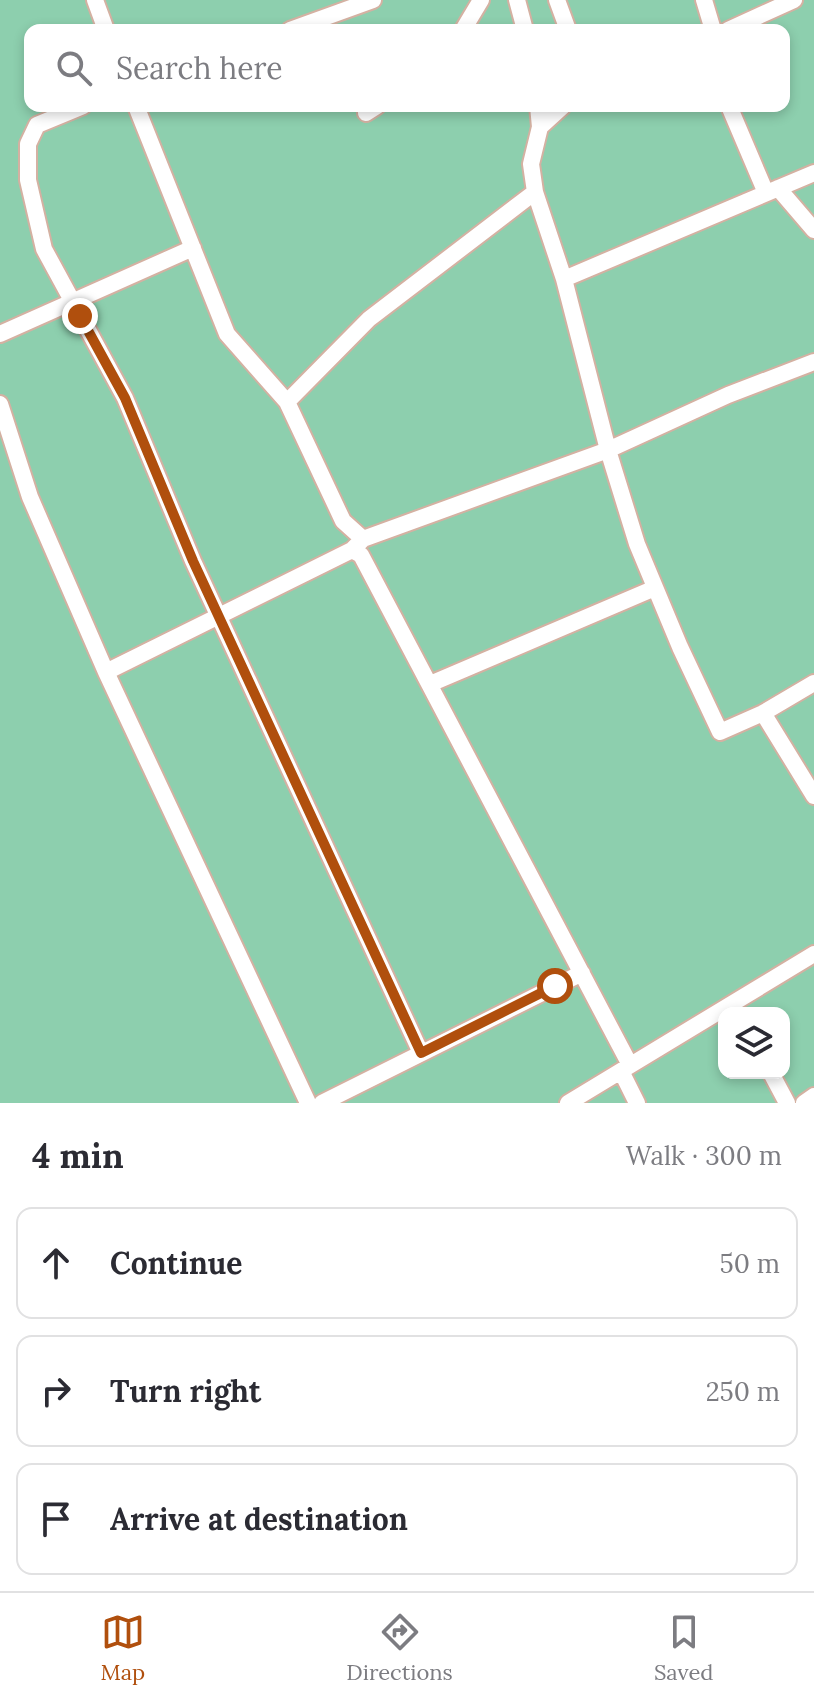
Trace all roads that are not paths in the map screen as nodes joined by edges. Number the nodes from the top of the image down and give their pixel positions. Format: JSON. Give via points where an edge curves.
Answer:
{"nodes":[{"id":1,"x":95,"y":0,"type":"edge"},
{"id":2,"x":373,"y":0,"type":"edge"},
{"id":3,"x":481,"y":0,"type":"edge"},
{"id":4,"x":517,"y":0,"type":"edge"},
{"id":5,"x":557,"y":0,"type":"edge"},
{"id":6,"x":704,"y":0,"type":"edge"},
{"id":7,"x":794,"y":0,"type":"edge"},
{"id":8,"x":104,"y":24,"type":"edge"},
{"id":9,"x":307,"y":24,"type":"edge"},
{"id":10,"x":467,"y":24,"type":"edge"},
{"id":11,"x":523,"y":24,"type":"edge"},
{"id":12,"x":566,"y":24,"type":"edge"},
{"id":13,"x":711,"y":24,"type":"edge"},
{"id":14,"x":741,"y":24,"type":"edge"},
{"id":15,"x":68,"y":112,"type":"edge"},
{"id":16,"x":138,"y":112,"type":"edge"},
{"id":17,"x":539,"y":112,"type":"edge"},
{"id":18,"x":556,"y":112,"type":"edge"},
{"id":19,"x":732,"y":112,"type":"edge"},
{"id":20,"x":540,"y":127,"type":"junction"},
{"id":21,"x":814,"y":173,"type":"edge"},
{"id":22,"x":772,"y":190,"type":"junction"},
{"id":23,"x":535,"y":192,"type":"junction"},
{"id":24,"x":814,"y":230,"type":"edge"},
{"id":25,"x":193,"y":248,"type":"junction"},
{"id":26,"x":564,"y":279,"type":"junction"},
{"id":27,"x":72,"y":301,"type":"junction"},
{"id":28,"x":0,"y":334,"type":"edge"},
{"id":29,"x":814,"y":362,"type":"edge"},
{"id":30,"x":287,"y":402,"type":"junction"},
{"id":31,"x":0,"y":404,"type":"edge"},
{"id":32,"x":608,"y":450,"type":"junction"},
{"id":33,"x":358,"y":544,"type":"junction"},
{"id":34,"x":655,"y":588,"type":"junction"},
{"id":35,"x":220,"y":615,"type":"junction"},
{"id":36,"x":106,"y":672,"type":"junction"},
{"id":37,"x":814,"y":683,"type":"edge"},
{"id":38,"x":430,"y":684,"type":"junction"},
{"id":39,"x":763,"y":713,"type":"junction"},
{"id":40,"x":814,"y":796,"type":"edge"},
{"id":41,"x":814,"y":954,"type":"edge"},
{"id":42,"x":582,"y":973,"type":"junction"},
{"id":43,"x":737,"y":1007,"type":"edge"},
{"id":44,"x":718,"y":1017,"type":"edge"},
{"id":45,"x":421,"y":1053,"type":"junction"},
{"id":46,"x":625,"y":1068,"type":"junction"},
{"id":47,"x":774,"y":1079,"type":"edge"},
{"id":48,"x":814,"y":1096,"type":"edge"},
{"id":49,"x":308,"y":1103,"type":"edge"},
{"id":50,"x":322,"y":1103,"type":"edge"},
{"id":51,"x":568,"y":1103,"type":"edge"},
{"id":52,"x":637,"y":1103,"type":"edge"},
{"id":53,"x":787,"y":1103,"type":"edge"},
{"id":54,"x":804,"y":1103,"type":"edge"}],
"edges":[{"from":1,"to":8,"type":"street"},
{"from":2,"to":9,"type":"street"},
{"from":3,"to":10,"type":"street"},
{"from":4,"to":11,"type":"street"},
{"from":5,"to":12,"type":"street"},
{"from":6,"to":13,"type":"street"},
{"from":7,"to":14,"type":"street"},
{"from":15,"to":27,"type":"street","via":[[37,125],[28,144],[28,180],[44,249]]},
{"from":16,"to":25,"type":"street"},
{"from":17,"to":20,"type":"street"},
{"from":18,"to":20,"type":"street"},
{"from":19,"to":22,"type":"street"},
{"from":20,"to":23,"type":"street","via":[[531,164]]},
{"from":21,"to":22,"type":"street"},
{"from":22,"to":24,"type":"street"},
{"from":22,"to":26,"type":"street"},
{"from":23,"to":26,"type":"street"},
{"from":23,"to":30,"type":"street","via":[[369,319]]},
{"from":25,"to":27,"type":"street"},
{"from":25,"to":30,"type":"street","via":[[227,334]]},
{"from":26,"to":32,"type":"street"},
{"from":27,"to":28,"type":"street"},
{"from":27,"to":35,"type":"street","via":[[125,398]]},
{"from":29,"to":32,"type":"street"},
{"from":30,"to":33,"type":"street"},
{"from":31,"to":36,"type":"street","via":[[30,497]]},
{"from":32,"to":33,"type":"street"},
{"from":32,"to":34,"type":"street"},
{"from":33,"to":35,"type":"street"},
{"from":33,"to":38,"type":"street"},
{"from":34,"to":38,"type":"street"},
{"from":34,"to":39,"type":"street","via":[[720,732]]},
{"from":35,"to":36,"type":"street"},
{"from":35,"to":45,"type":"street"},
{"from":36,"to":49,"type":"street"},
{"from":37,"to":39,"type":"street"},
{"from":38,"to":42,"type":"street"},
{"from":39,"to":40,"type":"street"},
{"from":41,"to":43,"type":"street"},
{"from":42,"to":45,"type":"street"},
{"from":42,"to":46,"type":"street"},
{"from":44,"to":46,"type":"street"},
{"from":45,"to":50,"type":"street"},
{"from":46,"to":51,"type":"street"},
{"from":46,"to":52,"type":"street"},
{"from":47,"to":53,"type":"street"},
{"from":48,"to":54,"type":"street"}]}
